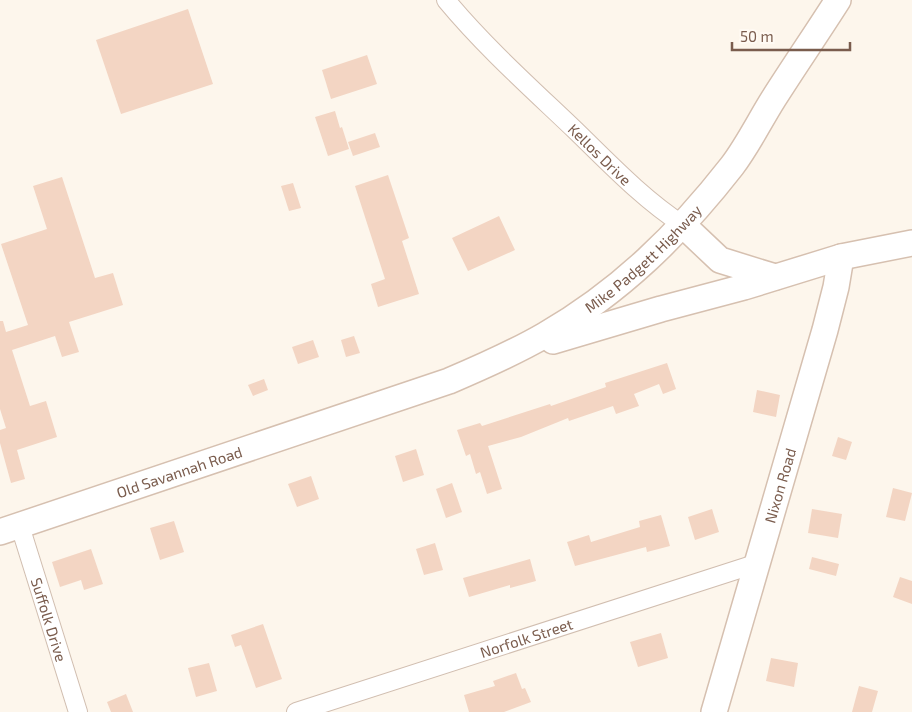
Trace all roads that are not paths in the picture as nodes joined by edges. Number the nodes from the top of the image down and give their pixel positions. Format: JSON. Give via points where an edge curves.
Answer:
{"nodes":[{"id":1,"x":446,"y":0,"type":"edge"},
{"id":2,"x":838,"y":0,"type":"edge"},
{"id":3,"x":683,"y":225,"type":"junction"},
{"id":4,"x":912,"y":243,"type":"edge"},
{"id":5,"x":841,"y":256,"type":"junction"},
{"id":6,"x":775,"y":277,"type":"junction"},
{"id":7,"x":504,"y":357,"type":"junction"},
{"id":8,"x":358,"y":411,"type":"joint"},
{"id":9,"x":10,"y":529,"type":"edge"},
{"id":10,"x":758,"y":563,"type":"junction"},
{"id":11,"x":720,"y":710,"type":"edge"},
{"id":12,"x":78,"y":712,"type":"edge"},
{"id":13,"x":296,"y":712,"type":"edge"}],
"edges":[{"from":1,"to":3,"type":"street","name":"Kellos Drive","via":[[486,46],[643,194]]},
{"from":2,"to":3,"type":"main road","name":"Mike Padgett Highway","via":[[734,164]]},
{"from":3,"to":6,"type":"main road","name":"Kellos Drive","via":[[720,260]]},
{"from":3,"to":7,"type":"main road","name":"Mike Padgett Highway","via":[[652,257],[612,290],[570,320]]},
{"from":4,"to":5,"type":"main road"},
{"from":5,"to":6,"type":"main road"},
{"from":5,"to":10,"type":"main road","name":"Nixon Road","via":[[825,330]]},
{"from":6,"to":7,"type":"main road","via":[[660,308]]},
{"from":7,"to":8,"type":"main road","name":"Mike Padgett Highway","via":[[449,381]]},
{"from":8,"to":9,"type":"main road","name":"Old Savannah Road"},
{"from":9,"to":12,"type":"street","name":"Suffolk Drive"},
{"from":10,"to":11,"type":"main road","name":"Nixon Road"},
{"from":10,"to":13,"type":"street","name":"Norfolk Street"}]}
